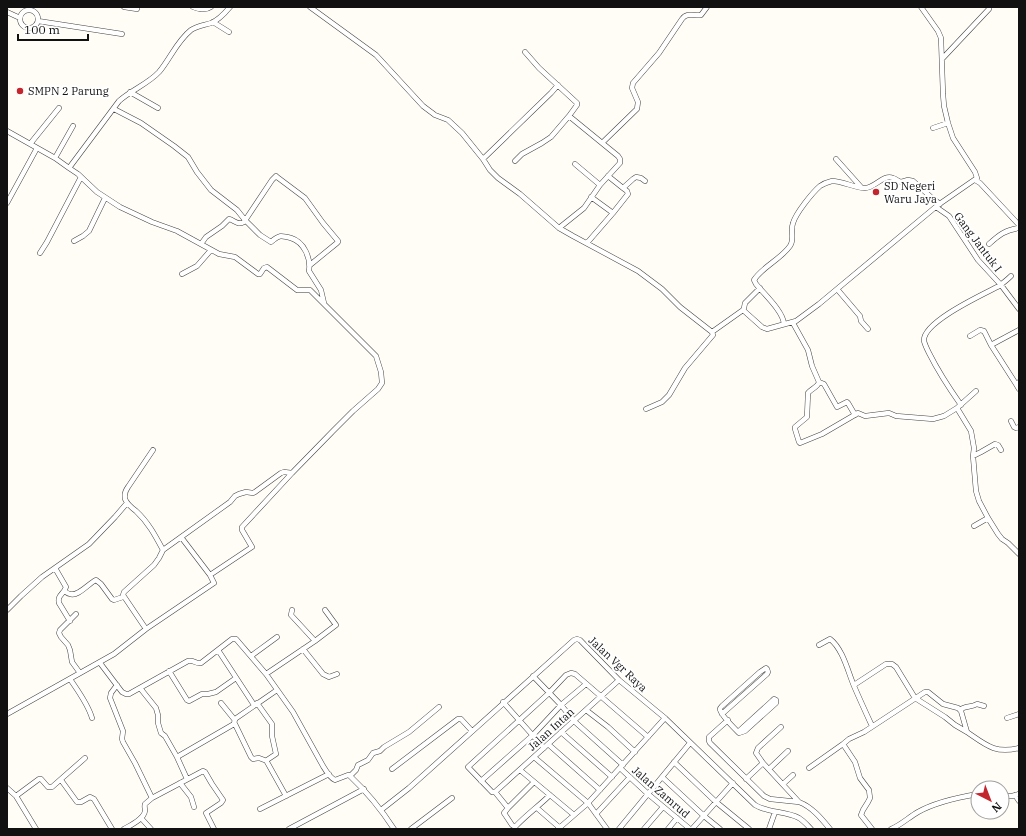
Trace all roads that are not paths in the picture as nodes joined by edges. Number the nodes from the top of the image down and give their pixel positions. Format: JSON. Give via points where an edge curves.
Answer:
{"nodes":[{"id":1,"x":124,"y":7,"type":"edge"},
{"id":2,"x":137,"y":7,"type":"edge"},
{"id":3,"x":193,"y":7,"type":"edge"},
{"id":4,"x":211,"y":7,"type":"edge"},
{"id":5,"x":230,"y":7,"type":"edge"},
{"id":6,"x":310,"y":7,"type":"edge"},
{"id":7,"x":707,"y":7,"type":"edge"},
{"id":8,"x":921,"y":7,"type":"edge"},
{"id":9,"x":34,"y":9,"type":"edge"},
{"id":10,"x":989,"y":9,"type":"dead end"},
{"id":11,"x":7,"y":12,"type":"edge"},
{"id":12,"x":20,"y":18,"type":"junction"},
{"id":13,"x":38,"y":21,"type":"junction"},
{"id":14,"x":213,"y":22,"type":"junction"},
{"id":15,"x":229,"y":32,"type":"dead end"},
{"id":16,"x":122,"y":34,"type":"dead end"},
{"id":17,"x":525,"y":52,"type":"dead end"},
{"id":18,"x":942,"y":59,"type":"junction"},
{"id":19,"x":558,"y":85,"type":"junction"},
{"id":20,"x":130,"y":92,"type":"junction"},
{"id":21,"x":59,"y":108,"type":"dead end"},
{"id":22,"x":158,"y":108,"type":"dead end"},
{"id":23,"x":114,"y":109,"type":"junction"},
{"id":24,"x":569,"y":116,"type":"junction"},
{"id":25,"x":948,"y":124,"type":"junction"},
{"id":26,"x":73,"y":126,"type":"dead end"},
{"id":27,"x":933,"y":128,"type":"dead end"},
{"id":28,"x":7,"y":131,"type":"edge"},
{"id":29,"x":602,"y":143,"type":"junction"},
{"id":30,"x":30,"y":144,"type":"junction"},
{"id":31,"x":37,"y":148,"type":"junction"},
{"id":32,"x":55,"y":158,"type":"junction"},
{"id":33,"x":836,"y":158,"type":"dead end"},
{"id":34,"x":483,"y":159,"type":"junction"},
{"id":35,"x":515,"y":161,"type":"dead end"},
{"id":36,"x":575,"y":164,"type":"dead end"},
{"id":37,"x":69,"y":168,"type":"junction"},
{"id":38,"x":608,"y":176,"type":"junction"},
{"id":39,"x":81,"y":177,"type":"junction"},
{"id":40,"x":975,"y":180,"type":"junction"},
{"id":41,"x":645,"y":181,"type":"dead end"},
{"id":42,"x":600,"y":185,"type":"junction"},
{"id":43,"x":861,"y":187,"type":"junction"},
{"id":44,"x":623,"y":188,"type":"junction"},
{"id":45,"x":591,"y":197,"type":"junction"},
{"id":46,"x":105,"y":198,"type":"junction"},
{"id":47,"x":7,"y":203,"type":"edge"},
{"id":48,"x":938,"y":205,"type":"junction"},
{"id":49,"x":613,"y":213,"type":"junction"},
{"id":50,"x":245,"y":220,"type":"junction"},
{"id":51,"x":1019,"y":226,"type":"edge"},
{"id":52,"x":559,"y":228,"type":"junction"},
{"id":53,"x":74,"y":241,"type":"dead end"},
{"id":54,"x":587,"y":243,"type":"junction"},
{"id":55,"x":201,"y":244,"type":"junction"},
{"id":56,"x":989,"y":244,"type":"dead end"},
{"id":57,"x":211,"y":250,"type":"junction"},
{"id":58,"x":40,"y":253,"type":"dead end"},
{"id":59,"x":310,"y":265,"type":"junction"},
{"id":60,"x":182,"y":274,"type":"dead end"},
{"id":61,"x":1011,"y":276,"type":"dead end"},
{"id":62,"x":1001,"y":285,"type":"junction"},
{"id":63,"x":760,"y":288,"type":"junction"},
{"id":64,"x":837,"y":289,"type":"junction"},
{"id":65,"x":324,"y":304,"type":"junction"},
{"id":66,"x":1019,"y":309,"type":"edge"},
{"id":67,"x":743,"y":310,"type":"junction"},
{"id":68,"x":793,"y":322,"type":"junction"},
{"id":69,"x":784,"y":324,"type":"junction"},
{"id":70,"x":868,"y":328,"type":"dead end"},
{"id":71,"x":1019,"y":330,"type":"edge"},
{"id":72,"x":712,"y":332,"type":"junction"},
{"id":73,"x":970,"y":336,"type":"dead end"},
{"id":74,"x":991,"y":344,"type":"junction"},
{"id":75,"x":820,"y":382,"type":"junction"},
{"id":76,"x":1018,"y":385,"type":"edge"},
{"id":77,"x":976,"y":391,"type":"dead end"},
{"id":78,"x":961,"y":405,"type":"junction"},
{"id":79,"x":957,"y":408,"type":"junction"},
{"id":80,"x":646,"y":409,"type":"dead end"},
{"id":81,"x":855,"y":414,"type":"junction"},
{"id":82,"x":1011,"y":421,"type":"dead end"},
{"id":83,"x":1019,"y":426,"type":"edge"},
{"id":84,"x":153,"y":450,"type":"dead end"},
{"id":85,"x":1001,"y":450,"type":"dead end"},
{"id":86,"x":973,"y":456,"type":"junction"},
{"id":87,"x":292,"y":473,"type":"junction"},
{"id":88,"x":127,"y":503,"type":"junction"},
{"id":89,"x":988,"y":518,"type":"junction"},
{"id":90,"x":974,"y":526,"type":"dead end"},
{"id":91,"x":180,"y":538,"type":"junction"},
{"id":92,"x":163,"y":550,"type":"junction"},
{"id":93,"x":1019,"y":554,"type":"edge"},
{"id":94,"x":55,"y":568,"type":"junction"},
{"id":95,"x":210,"y":575,"type":"junction"},
{"id":96,"x":64,"y":591,"type":"junction"},
{"id":97,"x":123,"y":597,"type":"junction"},
{"id":98,"x":7,"y":610,"type":"edge"},
{"id":99,"x":292,"y":610,"type":"dead end"},
{"id":100,"x":325,"y":610,"type":"dead end"},
{"id":101,"x":76,"y":614,"type":"dead end"},
{"id":102,"x":70,"y":621,"type":"junction"},
{"id":103,"x":146,"y":629,"type":"junction"},
{"id":104,"x":277,"y":637,"type":"dead end"},
{"id":105,"x":315,"y":641,"type":"junction"},
{"id":106,"x":819,"y":646,"type":"dead end"},
{"id":107,"x":218,"y":650,"type":"junction"},
{"id":108,"x":303,"y":650,"type":"junction"},
{"id":109,"x":251,"y":656,"type":"junction"},
{"id":110,"x":100,"y":663,"type":"junction"},
{"id":111,"x":169,"y":671,"type":"junction"},
{"id":112,"x":80,"y":673,"type":"junction"},
{"id":113,"x":266,"y":674,"type":"junction"},
{"id":114,"x":337,"y":674,"type":"dead end"},
{"id":115,"x":533,"y":676,"type":"junction"},
{"id":116,"x":70,"y":678,"type":"junction"},
{"id":117,"x":236,"y":678,"type":"junction"},
{"id":118,"x":619,"y":680,"type":"junction"},
{"id":119,"x":586,"y":684,"type":"junction"},
{"id":120,"x":117,"y":685,"type":"junction"},
{"id":121,"x":854,"y":685,"type":"junction"},
{"id":122,"x":140,"y":688,"type":"junction"},
{"id":123,"x":278,"y":690,"type":"junction"},
{"id":124,"x":549,"y":693,"type":"junction"},
{"id":125,"x":601,"y":696,"type":"junction"},
{"id":126,"x":915,"y":698,"type":"junction"},
{"id":127,"x":504,"y":702,"type":"junction"},
{"id":128,"x":221,"y":703,"type":"dead end"},
{"id":129,"x":256,"y":704,"type":"junction"},
{"id":130,"x":561,"y":705,"type":"junction"},
{"id":131,"x":984,"y":706,"type":"dead end"},
{"id":132,"x":439,"y":707,"type":"dead end"},
{"id":133,"x":586,"y":710,"type":"junction"},
{"id":134,"x":960,"y":710,"type":"junction"},
{"id":135,"x":7,"y":714,"type":"edge"},
{"id":136,"x":722,"y":714,"type":"junction"},
{"id":137,"x":1019,"y":714,"type":"edge"},
{"id":138,"x":92,"y":718,"type":"dead end"},
{"id":139,"x":664,"y":718,"type":"junction"},
{"id":140,"x":1007,"y":718,"type":"dead end"},
{"id":141,"x":520,"y":720,"type":"junction"},
{"id":142,"x":728,"y":720,"type":"junction"},
{"id":143,"x":574,"y":721,"type":"junction"},
{"id":144,"x":234,"y":722,"type":"junction"},
{"id":145,"x":872,"y":726,"type":"junction"},
{"id":146,"x":781,"y":728,"type":"dead end"},
{"id":147,"x":472,"y":731,"type":"junction"},
{"id":148,"x":561,"y":732,"type":"junction"},
{"id":149,"x":738,"y":732,"type":"junction"},
{"id":150,"x":967,"y":732,"type":"junction"},
{"id":151,"x":533,"y":735,"type":"junction"},
{"id":152,"x":648,"y":737,"type":"junction"},
{"id":153,"x":690,"y":743,"type":"junction"},
{"id":154,"x":843,"y":744,"type":"junction"},
{"id":155,"x":546,"y":746,"type":"junction"},
{"id":156,"x":1019,"y":748,"type":"edge"},
{"id":157,"x":788,"y":751,"type":"dead end"},
{"id":158,"x":635,"y":752,"type":"junction"},
{"id":159,"x":178,"y":757,"type":"junction"},
{"id":160,"x":534,"y":757,"type":"junction"},
{"id":161,"x":85,"y":758,"type":"dead end"},
{"id":162,"x":266,"y":761,"type":"junction"},
{"id":163,"x":674,"y":762,"type":"junction"},
{"id":164,"x":764,"y":763,"type":"junction"},
{"id":165,"x":622,"y":767,"type":"junction"},
{"id":166,"x":809,"y":768,"type":"dead end"},
{"id":167,"x":392,"y":769,"type":"dead end"},
{"id":168,"x":768,"y":769,"type":"junction"},
{"id":169,"x":520,"y":770,"type":"junction"},
{"id":170,"x":328,"y":774,"type":"junction"},
{"id":171,"x":793,"y":775,"type":"dead end"},
{"id":172,"x":350,"y":776,"type":"junction"},
{"id":173,"x":612,"y":777,"type":"junction"},
{"id":174,"x":630,"y":777,"type":"junction"},
{"id":175,"x":662,"y":777,"type":"junction"},
{"id":176,"x":187,"y":779,"type":"junction"},
{"id":177,"x":746,"y":779,"type":"junction"},
{"id":178,"x":61,"y":780,"type":"junction"},
{"id":179,"x":481,"y":781,"type":"junction"},
{"id":180,"x":534,"y":782,"type":"junction"},
{"id":181,"x":180,"y":783,"type":"junction"},
{"id":182,"x":733,"y":783,"type":"junction"},
{"id":183,"x":783,"y":784,"type":"junction"},
{"id":184,"x":7,"y":788,"type":"edge"},
{"id":185,"x":364,"y":789,"type":"junction"},
{"id":186,"x":600,"y":790,"type":"junction"},
{"id":187,"x":495,"y":792,"type":"junction"},
{"id":188,"x":648,"y":794,"type":"junction"},
{"id":189,"x":1017,"y":794,"type":"edge"},
{"id":190,"x":550,"y":795,"type":"junction"},
{"id":191,"x":16,"y":796,"type":"junction"},
{"id":192,"x":286,"y":796,"type":"junction"},
{"id":193,"x":970,"y":796,"type":"edge"},
{"id":194,"x":152,"y":798,"type":"junction"},
{"id":195,"x":452,"y":798,"type":"dead end"},
{"id":196,"x":1019,"y":801,"type":"edge"},
{"id":197,"x":716,"y":802,"type":"junction"},
{"id":198,"x":798,"y":802,"type":"junction"},
{"id":199,"x":588,"y":804,"type":"junction"},
{"id":200,"x":194,"y":807,"type":"dead end"},
{"id":201,"x":663,"y":807,"type":"junction"},
{"id":202,"x":508,"y":808,"type":"junction"},
{"id":203,"x":537,"y":808,"type":"junction"},
{"id":204,"x":260,"y":809,"type":"dead end"},
{"id":205,"x":381,"y":810,"type":"junction"},
{"id":206,"x":775,"y":812,"type":"junction"},
{"id":207,"x":596,"y":814,"type":"junction"},
{"id":208,"x":574,"y":816,"type":"junction"},
{"id":209,"x":704,"y":816,"type":"junction"},
{"id":210,"x":141,"y":818,"type":"junction"},
{"id":211,"x":677,"y":818,"type":"junction"},
{"id":212,"x":559,"y":828,"type":"edge"},
{"id":213,"x":36,"y":829,"type":"edge"},
{"id":214,"x":112,"y":829,"type":"edge"},
{"id":215,"x":124,"y":829,"type":"edge"},
{"id":216,"x":151,"y":829,"type":"edge"},
{"id":217,"x":214,"y":829,"type":"edge"},
{"id":218,"x":289,"y":829,"type":"edge"},
{"id":219,"x":394,"y":829,"type":"edge"},
{"id":220,"x":411,"y":829,"type":"edge"},
{"id":221,"x":607,"y":829,"type":"edge"},
{"id":222,"x":619,"y":829,"type":"edge"},
{"id":223,"x":644,"y":829,"type":"edge"},
{"id":224,"x":668,"y":829,"type":"edge"},
{"id":225,"x":691,"y":829,"type":"edge"},
{"id":226,"x":720,"y":829,"type":"edge"},
{"id":227,"x":749,"y":829,"type":"edge"},
{"id":228,"x":769,"y":829,"type":"edge"},
{"id":229,"x":811,"y":829,"type":"edge"},
{"id":230,"x":830,"y":829,"type":"edge"},
{"id":231,"x":872,"y":829,"type":"edge"},
{"id":232,"x":892,"y":829,"type":"edge"}],
"edges":[{"from":1,"to":2,"type":"street"},
{"from":3,"to":4,"type":"street","via":[[200,10]]},
{"from":5,"to":14,"type":"street"},
{"from":6,"to":34,"type":"street","via":[[376,55],[429,112],[454,125]]},
{"from":7,"to":29,"type":"street","via":[[701,15],[684,16],[660,53],[633,83],[632,88],[638,102],[637,109]]},
{"from":8,"to":18,"type":"street","via":[[940,36]]},
{"from":9,"to":12,"type":"street","via":[[25,11]]},
{"from":9,"to":13,"type":"street"},
{"from":10,"to":18,"type":"street"},
{"from":11,"to":12,"type":"street"},
{"from":12,"to":13,"type":"street","via":[[22,26],[30,29],[37,25]]},
{"from":13,"to":16,"type":"street"},
{"from":14,"to":15,"type":"street"},
{"from":14,"to":20,"type":"street","via":[[189,32],[159,72]]},
{"from":17,"to":19,"type":"street"},
{"from":18,"to":25,"type":"street","via":[[943,100]]},
{"from":19,"to":24,"type":"street","via":[[577,103]]},
{"from":19,"to":34,"type":"street"},
{"from":20,"to":22,"type":"street"},
{"from":20,"to":23,"type":"street"},
{"from":21,"to":30,"type":"street"},
{"from":23,"to":37,"type":"street"},
{"from":23,"to":50,"type":"street","via":[[141,123],[174,146],[188,158],[211,190],[237,210]]},
{"from":24,"to":29,"type":"street"},
{"from":24,"to":35,"type":"street","via":[[551,137]]},
{"from":25,"to":27,"type":"street"},
{"from":25,"to":40,"type":"street","via":[[952,138],[976,174]]},
{"from":26,"to":32,"type":"street"},
{"from":28,"to":30,"type":"street"},
{"from":29,"to":38,"type":"street","via":[[620,159],[620,163]]},
{"from":30,"to":31,"type":"street"},
{"from":31,"to":32,"type":"street"},
{"from":31,"to":47,"type":"street"},
{"from":32,"to":37,"type":"street"},
{"from":33,"to":43,"type":"street"},
{"from":34,"to":52,"type":"street","via":[[498,178]]},
{"from":36,"to":42,"type":"street"},
{"from":37,"to":39,"type":"street"},
{"from":38,"to":42,"type":"street"},
{"from":38,"to":44,"type":"street"},
{"from":39,"to":46,"type":"street"},
{"from":39,"to":58,"type":"street"},
{"from":40,"to":48,"type":"street"},
{"from":40,"to":51,"type":"street"},
{"from":41,"to":44,"type":"street","via":[[636,177]]},
{"from":42,"to":45,"type":"street"},
{"from":43,"to":48,"type":"street","name":"Gang Jantuk I","via":[[869,188],[889,177],[901,182],[910,180]]},
{"from":43,"to":63,"type":"street","via":[[832,181],[821,186],[793,221],[793,241],[790,247],[755,278]]},
{"from":44,"to":49,"type":"street","via":[[628,194]]},
{"from":45,"to":49,"type":"street"},
{"from":45,"to":52,"type":"street","via":[[581,211]]},
{"from":46,"to":53,"type":"street","via":[[89,231]]},
{"from":46,"to":55,"type":"street"},
{"from":48,"to":62,"type":"street","name":"Gang Jantuk I","via":[[949,216],[978,260]]},
{"from":48,"to":64,"type":"street"},
{"from":49,"to":54,"type":"street"},
{"from":50,"to":55,"type":"street","via":[[242,224],[229,219]]},
{"from":50,"to":59,"type":"street","via":[[271,242],[282,235],[296,240],[306,250]]},
{"from":50,"to":59,"type":"street","via":[[272,180],[278,177],[305,198],[338,241]]},
{"from":51,"to":56,"type":"street","via":[[1002,233]]},
{"from":52,"to":54,"type":"street"},
{"from":54,"to":72,"type":"street","via":[[638,271]]},
{"from":55,"to":57,"type":"street"},
{"from":57,"to":60,"type":"street","via":[[197,266]]},
{"from":57,"to":65,"type":"street","via":[[235,257],[258,274],[265,267],[268,268],[297,290],[310,290]]},
{"from":59,"to":65,"type":"street","via":[[309,271],[321,290]]},
{"from":61,"to":62,"type":"street"},
{"from":62,"to":66,"type":"street","name":"Gang Jantuk I"},
{"from":62,"to":78,"type":"street","via":[[943,318],[928,331],[925,338],[924,342],[934,363]]},
{"from":63,"to":67,"type":"street","via":[[745,303]]},
{"from":63,"to":69,"type":"street","via":[[784,319]]},
{"from":64,"to":68,"type":"street"},
{"from":64,"to":70,"type":"street"},
{"from":65,"to":87,"type":"street","via":[[376,356],[382,383]]},
{"from":67,"to":69,"type":"street","via":[[765,328]]},
{"from":67,"to":72,"type":"street"},
{"from":68,"to":69,"type":"street"},
{"from":68,"to":75,"type":"street","via":[[808,350]]},
{"from":71,"to":74,"type":"street"},
{"from":72,"to":80,"type":"street","via":[[713,335],[685,368],[669,395],[662,402]]},
{"from":73,"to":74,"type":"street","via":[[982,330]]},
{"from":74,"to":76,"type":"street"},
{"from":75,"to":81,"type":"street","via":[[824,384],[837,407],[847,402]]},
{"from":75,"to":81,"type":"street","via":[[808,393],[807,418],[795,427],[800,443],[822,434]]},
{"from":77,"to":78,"type":"street"},
{"from":78,"to":79,"type":"street"},
{"from":79,"to":81,"type":"street","via":[[933,419],[896,416],[889,413],[870,416]]},
{"from":79,"to":86,"type":"street","via":[[971,431]]},
{"from":82,"to":83,"type":"street","via":[[1014,427]]},
{"from":84,"to":88,"type":"street","via":[[125,491]]},
{"from":85,"to":86,"type":"street","via":[[996,444]]},
{"from":86,"to":89,"type":"street","via":[[977,496]]},
{"from":87,"to":91,"type":"street","via":[[281,473],[255,492],[235,496]]},
{"from":87,"to":95,"type":"street","via":[[242,527],[252,548]]},
{"from":88,"to":92,"type":"street","via":[[148,524]]},
{"from":88,"to":94,"type":"street","via":[[89,544]]},
{"from":89,"to":90,"type":"street"},
{"from":89,"to":93,"type":"street","via":[[1002,539]]},
{"from":91,"to":92,"type":"street"},
{"from":91,"to":95,"type":"street"},
{"from":92,"to":97,"type":"street","via":[[154,565],[124,592]]},
{"from":94,"to":96,"type":"street","via":[[66,586]]},
{"from":94,"to":98,"type":"street"},
{"from":95,"to":103,"type":"street","via":[[214,583]]},
{"from":96,"to":97,"type":"street","via":[[74,594],[96,580],[112,599]]},
{"from":96,"to":102,"type":"street","via":[[59,602]]},
{"from":97,"to":103,"type":"street"},
{"from":99,"to":105,"type":"street","via":[[291,615]]},
{"from":100,"to":105,"type":"street","via":[[336,625]]},
{"from":101,"to":102,"type":"street"},
{"from":102,"to":112,"type":"street","via":[[59,633],[68,645],[72,662]]},
{"from":103,"to":110,"type":"street"},
{"from":104,"to":109,"type":"street"},
{"from":105,"to":108,"type":"street"},
{"from":106,"to":121,"type":"street","via":[[831,640],[845,661]]},
{"from":107,"to":109,"type":"street","via":[[232,639],[236,639]]},
{"from":107,"to":111,"type":"street","via":[[201,663],[188,661]]},
{"from":107,"to":117,"type":"street"},
{"from":108,"to":113,"type":"street"},
{"from":108,"to":114,"type":"street","via":[[322,674],[329,677]]},
{"from":109,"to":113,"type":"street"},
{"from":110,"to":112,"type":"street"},
{"from":110,"to":120,"type":"street"},
{"from":111,"to":117,"type":"street","via":[[189,701],[202,694],[216,692]]},
{"from":111,"to":122,"type":"street"},
{"from":112,"to":116,"type":"street"},
{"from":113,"to":123,"type":"street"},
{"from":115,"to":118,"type":"street","name":"Jalan Vgr Raya","via":[[577,639]]},
{"from":115,"to":124,"type":"street","name":"Jalan Zamrud"},
{"from":115,"to":127,"type":"street","name":"Jalan Vgr Raya"},
{"from":116,"to":135,"type":"street"},
{"from":116,"to":138,"type":"street"},
{"from":117,"to":129,"type":"street"},
{"from":118,"to":125,"type":"street","name":"Jalan Intan"},
{"from":118,"to":139,"type":"street","name":"Jalan Vgr Raya"},
{"from":119,"to":124,"type":"street","via":[[571,672]]},
{"from":119,"to":125,"type":"street"},
{"from":119,"to":130,"type":"street"},
{"from":120,"to":122,"type":"street","via":[[126,694]]},
{"from":120,"to":194,"type":"street","via":[[110,698],[123,731],[122,739]]},
{"from":121,"to":126,"type":"street","via":[[886,664],[892,664]]},
{"from":121,"to":145,"type":"street"},
{"from":122,"to":159,"type":"street","via":[[156,708],[161,733]]},
{"from":123,"to":129,"type":"street"},
{"from":123,"to":170,"type":"street"},
{"from":124,"to":130,"type":"street","name":"Jalan Zamrud"},
{"from":124,"to":141,"type":"street"},
{"from":125,"to":133,"type":"street","name":"Jalan Intan"},
{"from":125,"to":152,"type":"street"},
{"from":126,"to":134,"type":"street","via":[[926,691],[943,704]]},
{"from":126,"to":145,"type":"street"},
{"from":126,"to":150,"type":"street"},
{"from":127,"to":141,"type":"street"},
{"from":127,"to":147,"type":"street","name":"Jalan Vgr Raya"},
{"from":128,"to":144,"type":"street"},
{"from":129,"to":144,"type":"street"},
{"from":129,"to":162,"type":"street","via":[[272,724],[276,754]]},
{"from":130,"to":143,"type":"street","name":"Jalan Zamrud"},
{"from":130,"to":151,"type":"street"},
{"from":131,"to":134,"type":"street","via":[[977,704]]},
{"from":132,"to":172,"type":"street","via":[[407,733],[373,753],[368,760],[358,765]]},
{"from":133,"to":143,"type":"street","name":"Jalan Intan"},
{"from":133,"to":158,"type":"street"},
{"from":134,"to":150,"type":"street"},
{"from":136,"to":136,"type":"street","via":[[722,706],[767,668],[767,674]]},
{"from":136,"to":142,"type":"street"},
{"from":137,"to":140,"type":"street"},
{"from":139,"to":152,"type":"street"},
{"from":139,"to":153,"type":"street","name":"Jalan Vgr Raya"},
{"from":141,"to":151,"type":"street"},
{"from":141,"to":179,"type":"street","via":[[468,767]]},
{"from":142,"to":149,"type":"street"},
{"from":142,"to":177,"type":"street","via":[[708,739]]},
{"from":143,"to":148,"type":"street","name":"Jalan Intan"},
{"from":143,"to":165,"type":"street","name":"Jalan Zamrud"},
{"from":144,"to":159,"type":"street"},
{"from":144,"to":162,"type":"street","via":[[252,758]]},
{"from":145,"to":154,"type":"street"},
{"from":146,"to":164,"type":"street","via":[[756,751]]},
{"from":147,"to":167,"type":"street","via":[[458,719]]},
{"from":147,"to":205,"type":"street","name":"Jalan Vgr Raya"},
{"from":148,"to":155,"type":"street","name":"Jalan Intan"},
{"from":148,"to":173,"type":"street"},
{"from":149,"to":149,"type":"street","via":[[746,732],[776,703],[776,700],[774,699]]},
{"from":150,"to":156,"type":"street","via":[[998,749]]},
{"from":151,"to":155,"type":"street"},
{"from":151,"to":179,"type":"street"},
{"from":152,"to":158,"type":"street"},
{"from":153,"to":163,"type":"street"},
{"from":153,"to":182,"type":"street","name":"Jalan Vgr Raya"},
{"from":154,"to":166,"type":"street"},
{"from":154,"to":231,"type":"street","via":[[869,790],[870,798],[861,815]]},
{"from":155,"to":160,"type":"street","name":"Jalan Intan"},
{"from":155,"to":186,"type":"street"},
{"from":157,"to":168,"type":"street"},
{"from":158,"to":165,"type":"street"},
{"from":159,"to":176,"type":"street"},
{"from":160,"to":169,"type":"street","name":"Jalan Intan"},
{"from":160,"to":199,"type":"street"},
{"from":161,"to":178,"type":"street"},
{"from":162,"to":192,"type":"street"},
{"from":163,"to":175,"type":"street"},
{"from":163,"to":197,"type":"street"},
{"from":164,"to":168,"type":"street"},
{"from":164,"to":177,"type":"street"},
{"from":165,"to":173,"type":"street"},
{"from":165,"to":174,"type":"street","name":"Jalan Zamrud"},
{"from":168,"to":183,"type":"street"},
{"from":169,"to":180,"type":"street"},
{"from":169,"to":187,"type":"street","name":"Jalan Intan"},
{"from":170,"to":172,"type":"street","via":[[335,780]]},
{"from":170,"to":192,"type":"street"},
{"from":171,"to":183,"type":"street"},
{"from":172,"to":185,"type":"street"},
{"from":173,"to":186,"type":"street"},
{"from":174,"to":188,"type":"street","name":"Jalan Zamrud"},
{"from":174,"to":207,"type":"street"},
{"from":175,"to":188,"type":"street"},
{"from":175,"to":209,"type":"street"},
{"from":176,"to":181,"type":"street"},
{"from":176,"to":217,"type":"street","via":[[205,772],[223,800],[206,813]]},
{"from":177,"to":198,"type":"street","via":[[767,798]]},
{"from":178,"to":191,"type":"street","via":[[48,787],[39,779]]},
{"from":178,"to":214,"type":"street","via":[[77,802],[90,797],[94,799]]},
{"from":179,"to":187,"type":"street"},
{"from":180,"to":190,"type":"street"},
{"from":180,"to":202,"type":"street"},
{"from":181,"to":194,"type":"street"},
{"from":181,"to":200,"type":"street","via":[[189,794]]},
{"from":182,"to":197,"type":"street"},
{"from":182,"to":206,"type":"street","name":"Jalan Vgr Raya","via":[[755,805]]},
{"from":183,"to":198,"type":"street"},
{"from":184,"to":191,"type":"street"},
{"from":185,"to":205,"type":"street"},
{"from":185,"to":218,"type":"street"},
{"from":186,"to":199,"type":"street"},
{"from":187,"to":202,"type":"street"},
{"from":188,"to":201,"type":"street","name":"Jalan Zamrud"},
{"from":188,"to":222,"type":"street"},
{"from":189,"to":196,"type":"street"},
{"from":190,"to":203,"type":"street"},
{"from":190,"to":208,"type":"street"},
{"from":191,"to":213,"type":"street"},
{"from":192,"to":204,"type":"street"},
{"from":193,"to":232,"type":"street","via":[[928,807]]},
{"from":194,"to":210,"type":"street","via":[[145,804],[145,812]]},
{"from":195,"to":220,"type":"street"},
{"from":197,"to":209,"type":"street"},
{"from":197,"to":227,"type":"street"},
{"from":198,"to":230,"type":"street","via":[[814,811]]},
{"from":199,"to":207,"type":"street"},
{"from":199,"to":208,"type":"street"},
{"from":201,"to":211,"type":"street","name":"Jalan Zamrud"},
{"from":201,"to":223,"type":"street"},
{"from":202,"to":203,"type":"street","via":[[504,813],[514,827]]},
{"from":203,"to":212,"type":"street"},
{"from":205,"to":219,"type":"street"},
{"from":206,"to":228,"type":"street"},
{"from":206,"to":229,"type":"street","name":"Jalan Vgr Raya","via":[[799,818]]},
{"from":207,"to":221,"type":"street"},
{"from":208,"to":212,"type":"street"},
{"from":209,"to":225,"type":"street"},
{"from":209,"to":226,"type":"street"},
{"from":210,"to":215,"type":"street"},
{"from":210,"to":216,"type":"street"},
{"from":211,"to":224,"type":"street"},
{"from":211,"to":225,"type":"street","name":"Jalan Zamrud"}]}
